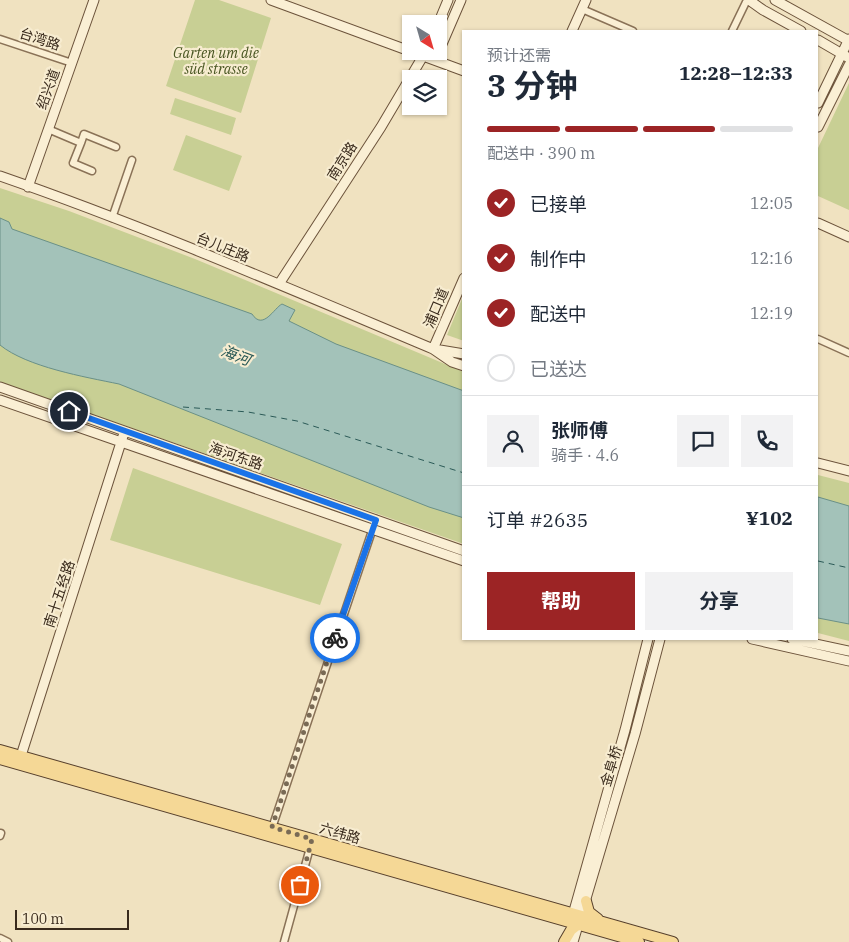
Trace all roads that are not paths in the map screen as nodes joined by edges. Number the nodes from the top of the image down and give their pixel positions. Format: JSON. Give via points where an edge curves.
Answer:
{"nodes":[{"id":1,"x":94,"y":0,"type":"edge"},
{"id":2,"x":271,"y":0,"type":"edge"},
{"id":3,"x":448,"y":0,"type":"edge"},
{"id":4,"x":461,"y":0,"type":"edge"},
{"id":5,"x":586,"y":0,"type":"edge"},
{"id":6,"x":748,"y":0,"type":"edge"},
{"id":7,"x":775,"y":0,"type":"edge"},
{"id":8,"x":582,"y":9,"type":"junction"},
{"id":9,"x":442,"y":15,"type":"edge"},
{"id":10,"x":448,"y":29,"type":"edge"},
{"id":11,"x":572,"y":30,"type":"edge"},
{"id":12,"x":631,"y":30,"type":"edge"},
{"id":13,"x":733,"y":30,"type":"edge"},
{"id":14,"x":799,"y":30,"type":"edge"},
{"id":15,"x":0,"y":39,"type":"edge"},
{"id":16,"x":818,"y":40,"type":"edge"},
{"id":17,"x":849,"y":40,"type":"edge"},
{"id":18,"x":402,"y":46,"type":"edge"},
{"id":19,"x":845,"y":56,"type":"edge"},
{"id":20,"x":421,"y":60,"type":"edge"},
{"id":21,"x":447,"y":60,"type":"edge"},
{"id":22,"x":72,"y":63,"type":"junction"},
{"id":23,"x":849,"y":65,"type":"edge"},
{"id":24,"x":462,"y":70,"type":"edge"},
{"id":25,"x":818,"y":104,"type":"edge"},
{"id":26,"x":818,"y":127,"type":"edge"},
{"id":27,"x":48,"y":129,"type":"junction"},
{"id":28,"x":81,"y":143,"type":"junction"},
{"id":29,"x":116,"y":147,"type":"dead end"},
{"id":30,"x":132,"y":160,"type":"dead end"},
{"id":31,"x":92,"y":171,"type":"dead end"},
{"id":32,"x":0,"y":176,"type":"edge"},
{"id":33,"x":28,"y":187,"type":"junction"},
{"id":34,"x":112,"y":218,"type":"junction"},
{"id":35,"x":818,"y":224,"type":"edge"},
{"id":36,"x":849,"y":237,"type":"edge"},
{"id":37,"x":462,"y":283,"type":"edge"},
{"id":38,"x":280,"y":284,"type":"junction"},
{"id":39,"x":818,"y":339,"type":"edge"},
{"id":40,"x":433,"y":349,"type":"junction"},
{"id":41,"x":462,"y":353,"type":"edge"},
{"id":42,"x":849,"y":353,"type":"edge"},
{"id":43,"x":462,"y":365,"type":"edge"},
{"id":44,"x":0,"y":387,"type":"edge"},
{"id":45,"x":0,"y":400,"type":"edge"},
{"id":46,"x":125,"y":431,"type":"junction"},
{"id":47,"x":121,"y":442,"type":"junction"},
{"id":48,"x":818,"y":463,"type":"edge"},
{"id":49,"x":849,"y":471,"type":"edge"},
{"id":50,"x":376,"y":520,"type":"junction"},
{"id":51,"x":372,"y":529,"type":"junction"},
{"id":52,"x":462,"y":550,"type":"edge"},
{"id":53,"x":462,"y":560,"type":"edge"},
{"id":54,"x":648,"y":640,"type":"edge"},
{"id":55,"x":660,"y":640,"type":"edge"},
{"id":56,"x":756,"y":640,"type":"edge"},
{"id":57,"x":797,"y":640,"type":"edge"},
{"id":58,"x":849,"y":651,"type":"edge"},
{"id":59,"x":849,"y":661,"type":"edge"},
{"id":60,"x":0,"y":750,"type":"edge"},
{"id":61,"x":0,"y":760,"type":"edge"},
{"id":62,"x":20,"y":760,"type":"junction"},
{"id":63,"x":271,"y":832,"type":"junction"},
{"id":64,"x":311,"y":843,"type":"junction"},
{"id":65,"x":582,"y":900,"type":"junction"},
{"id":66,"x":577,"y":921,"type":"junction"},
{"id":67,"x":601,"y":921,"type":"junction"},
{"id":68,"x":0,"y":938,"type":"edge"},
{"id":69,"x":8,"y":942,"type":"edge"},
{"id":70,"x":284,"y":942,"type":"edge"},
{"id":71,"x":564,"y":942,"type":"edge"},
{"id":72,"x":573,"y":942,"type":"edge"},
{"id":73,"x":638,"y":942,"type":"edge"},
{"id":74,"x":673,"y":942,"type":"edge"}],
"edges":[{"from":1,"to":22,"type":"main road","name":"绍兴道"},
{"from":2,"to":18,"type":"main road"},
{"from":3,"to":9,"type":"main road"},
{"from":4,"to":10,"type":"main road"},
{"from":5,"to":8,"type":"main road"},
{"from":6,"to":13,"type":"street"},
{"from":6,"to":14,"type":"main road"},
{"from":7,"to":17,"type":"main road"},
{"from":8,"to":11,"type":"main road"},
{"from":8,"to":12,"type":"street"},
{"from":15,"to":22,"type":"street","name":"台湾路"},
{"from":16,"to":19,"type":"main road"},
{"from":17,"to":19,"type":"main road"},
{"from":19,"to":25,"type":"main road"},
{"from":20,"to":38,"type":"main road","name":"南京路"},
{"from":21,"to":24,"type":"main road"},
{"from":22,"to":27,"type":"main road","name":"绍兴道"},
{"from":23,"to":26,"type":"main road"},
{"from":27,"to":28,"type":"street"},
{"from":27,"to":33,"type":"main road","name":"绍兴道"},
{"from":28,"to":29,"type":"street","via":[[84,134]]},
{"from":28,"to":31,"type":"street","via":[[74,163]]},
{"from":30,"to":34,"type":"street"},
{"from":32,"to":33,"type":"main road","name":"台儿庄路"},
{"from":33,"to":34,"type":"main road","name":"台儿庄路"},
{"from":34,"to":38,"type":"main road","name":"台儿庄路"},
{"from":35,"to":36,"type":"main road"},
{"from":37,"to":40,"type":"main road","name":"浦口道"},
{"from":38,"to":40,"type":"main road","name":"台儿庄路"},
{"from":39,"to":42,"type":"street"},
{"from":40,"to":41,"type":"main road","name":"台儿庄路"},
{"from":40,"to":43,"type":"main road","name":"台儿庄路"},
{"from":44,"to":46,"type":"main road","name":"海河东路"},
{"from":45,"to":47,"type":"main road","name":"海河东路"},
{"from":46,"to":47,"type":"main road","name":"南十五经路"},
{"from":46,"to":50,"type":"main road","name":"海河东路"},
{"from":47,"to":51,"type":"main road","name":"海河东路"},
{"from":47,"to":62,"type":"main road","name":"南十五经路"},
{"from":48,"to":49,"type":"main road"},
{"from":50,"to":51,"type":"street"},
{"from":50,"to":52,"type":"main road","name":"海河东路"},
{"from":51,"to":53,"type":"main road","name":"海河东路"},
{"from":51,"to":63,"type":"street"},
{"from":54,"to":65,"type":"main road","name":"金阜桥"},
{"from":55,"to":65,"type":"main road","name":"金阜桥","via":[[635,734]]},
{"from":56,"to":59,"type":"main road"},
{"from":57,"to":58,"type":"main road"},
{"from":60,"to":62,"type":"main road","name":"六纬路"},
{"from":61,"to":62,"type":"main road","name":"六纬路"},
{"from":62,"to":63,"type":"main road","name":"六纬路"},
{"from":63,"to":64,"type":"main road","name":"六纬路"},
{"from":64,"to":66,"type":"main road","name":"六纬路"},
{"from":64,"to":70,"type":"street"},
{"from":65,"to":66,"type":"main road"},
{"from":65,"to":67,"type":"main road","via":[[589,912]]},
{"from":66,"to":67,"type":"main road","name":"六纬路"},
{"from":66,"to":71,"type":"main road"},
{"from":66,"to":72,"type":"main road"},
{"from":66,"to":73,"type":"main road","name":"六纬路"},
{"from":67,"to":74,"type":"main road","name":"六纬路"},
{"from":68,"to":69,"type":"street"}]}
